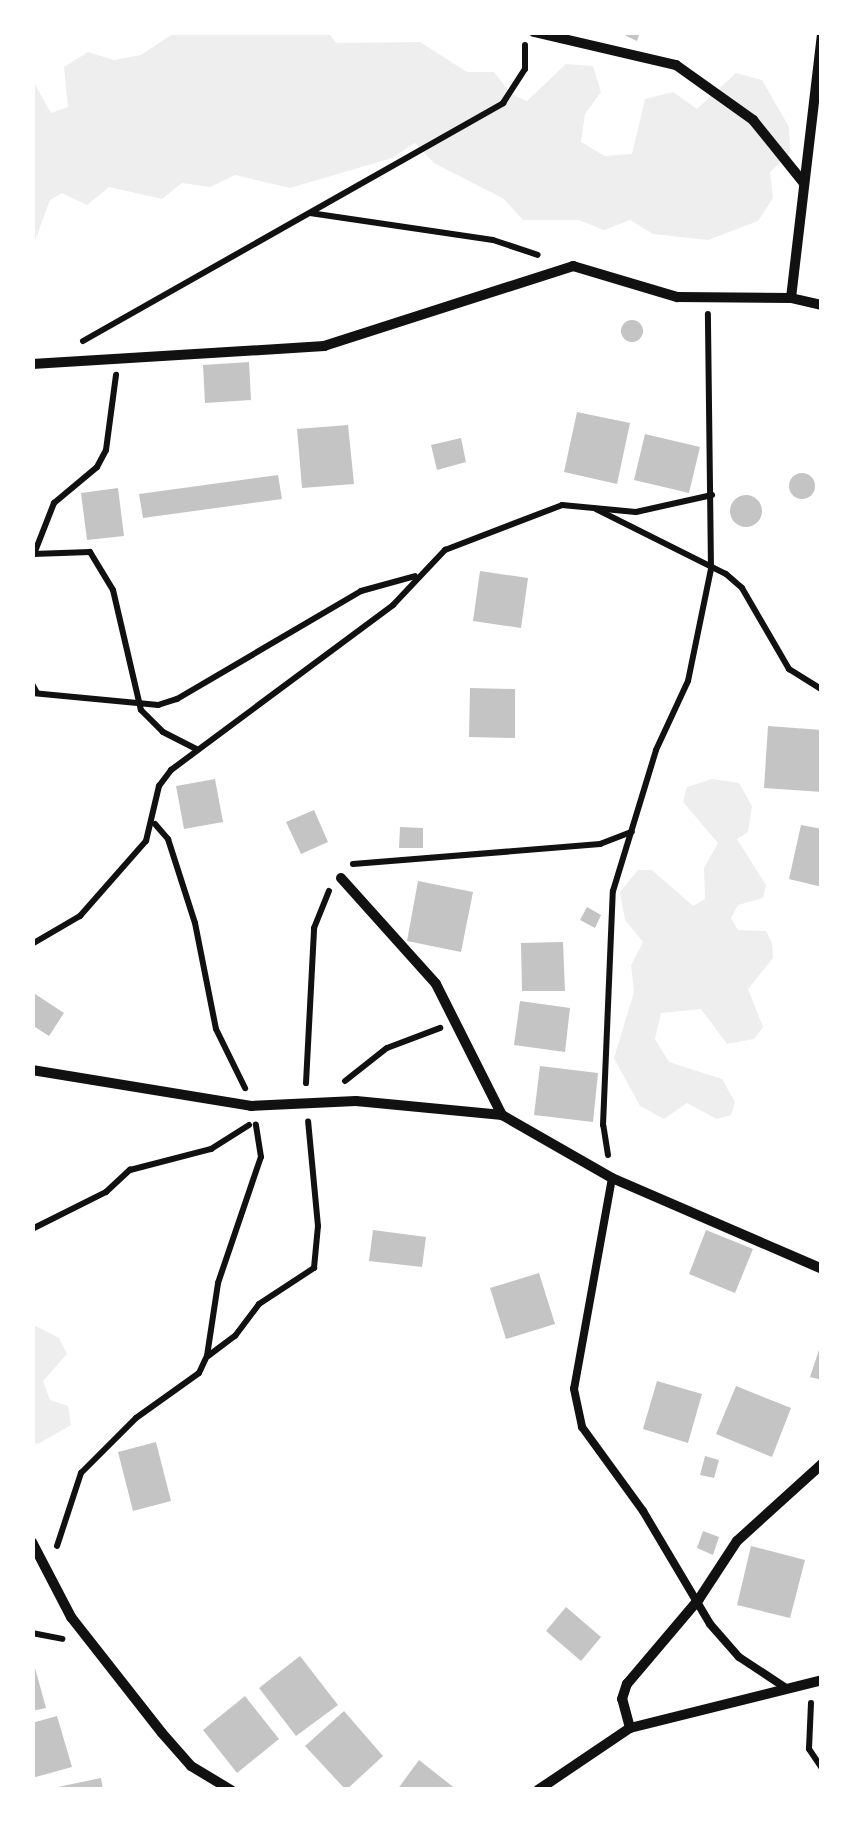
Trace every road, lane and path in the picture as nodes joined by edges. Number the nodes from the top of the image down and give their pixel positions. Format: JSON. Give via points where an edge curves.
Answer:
{"nodes":[{"id":1,"x":525,"y":32,"type":"edge"},
{"id":2,"x":534,"y":32,"type":"edge"},
{"id":3,"x":822,"y":33,"type":"edge"},
{"id":4,"x":802,"y":182,"type":"junction"},
{"id":5,"x":309,"y":213,"type":"junction"},
{"id":6,"x":572,"y":266,"type":"junction"},
{"id":7,"x":708,"y":298,"type":"junction"},
{"id":8,"x":791,"y":298,"type":"junction"},
{"id":9,"x":822,"y":306,"type":"edge"},
{"id":10,"x":118,"y":356,"type":"junction"},
{"id":11,"x":64,"y":358,"type":"junction"},
{"id":12,"x":32,"y":364,"type":"edge"},
{"id":13,"x":712,"y":495,"type":"junction"},
{"id":14,"x":581,"y":504,"type":"junction"},
{"id":15,"x":33,"y":554,"type":"edge"},
{"id":16,"x":711,"y":569,"type":"junction"},
{"id":17,"x":416,"y":576,"type":"junction"},
{"id":18,"x":32,"y":684,"type":"edge"},
{"id":19,"x":822,"y":690,"type":"edge"},
{"id":20,"x":35,"y":693,"type":"edge"},
{"id":21,"x":138,"y":703,"type":"junction"},
{"id":22,"x":198,"y":750,"type":"junction"},
{"id":23,"x":155,"y":824,"type":"junction"},
{"id":24,"x":632,"y":832,"type":"junction"},
{"id":25,"x":341,"y":878,"type":"junction"},
{"id":26,"x":32,"y":944,"type":"edge"},
{"id":27,"x":456,"y":1016,"type":"junction"},
{"id":28,"x":32,"y":1070,"type":"edge"},
{"id":29,"x":306,"y":1105,"type":"junction"},
{"id":30,"x":251,"y":1106,"type":"junction"},
{"id":31,"x":277,"y":1106,"type":"junction"},
{"id":32,"x":502,"y":1115,"type":"junction"},
{"id":33,"x":255,"y":1120,"type":"junction"},
{"id":34,"x":612,"y":1178,"type":"junction"},
{"id":35,"x":32,"y":1229,"type":"edge"},
{"id":36,"x":822,"y":1269,"type":"edge"},
{"id":37,"x":207,"y":1356,"type":"junction"},
{"id":38,"x":822,"y":1464,"type":"edge"},
{"id":39,"x":32,"y":1542,"type":"edge"},
{"id":40,"x":50,"y":1583,"type":"junction"},
{"id":41,"x":699,"y":1599,"type":"junction"},
{"id":42,"x":817,"y":1681,"type":"edge"},
{"id":43,"x":786,"y":1688,"type":"junction"},
{"id":44,"x":630,"y":1728,"type":"junction"},
{"id":45,"x":822,"y":1768,"type":"edge"},
{"id":46,"x":231,"y":1790,"type":"edge"},
{"id":47,"x":538,"y":1790,"type":"edge"}],
"edges":[{"from":1,"to":5,"type":"path","via":[[525,69],[504,103]]},
{"from":2,"to":4,"type":"street","via":[[676,65],[753,120]]},
{"from":3,"to":4,"type":"street"},
{"from":4,"to":8,"type":"street"},
{"from":5,"to":6,"type":"path","via":[[492,240]]},
{"from":5,"to":11,"type":"path","via":[[102,325]]},
{"from":6,"to":7,"type":"street","via":[[678,297]]},
{"from":6,"to":10,"type":"street","via":[[324,346]]},
{"from":7,"to":8,"type":"street"},
{"from":7,"to":13,"type":"path"},
{"from":8,"to":9,"type":"street"},
{"from":10,"to":11,"type":"street"},
{"from":10,"to":15,"type":"path","via":[[106,450],[97,467],[54,503]]},
{"from":11,"to":12,"type":"street"},
{"from":13,"to":14,"type":"path","via":[[636,512]]},
{"from":13,"to":16,"type":"path"},
{"from":14,"to":16,"type":"path"},
{"from":14,"to":17,"type":"path","via":[[562,505],[444,550]]},
{"from":15,"to":21,"type":"path","via":[[90,552],[112,590]]},
{"from":16,"to":19,"type":"path","via":[[742,588],[790,669]]},
{"from":16,"to":24,"type":"path","via":[[688,680],[656,750]]},
{"from":17,"to":21,"type":"path","via":[[361,591],[177,699]]},
{"from":17,"to":22,"type":"path","via":[[392,605]]},
{"from":18,"to":20,"type":"path"},
{"from":20,"to":21,"type":"path"},
{"from":21,"to":22,"type":"path","via":[[163,732]]},
{"from":22,"to":23,"type":"path","via":[[159,786]]},
{"from":23,"to":26,"type":"path","via":[[94,902]]},
{"from":23,"to":30,"type":"path","via":[[168,839],[196,923],[216,1029]]},
{"from":24,"to":25,"type":"path","via":[[600,844],[361,861]]},
{"from":24,"to":34,"type":"path","via":[[613,891],[602,1125]]},
{"from":25,"to":27,"type":"street"},
{"from":25,"to":29,"type":"path","via":[[321,899],[314,928]]},
{"from":27,"to":29,"type":"path","via":[[449,1026],[357,1066]]},
{"from":27,"to":32,"type":"street"},
{"from":28,"to":30,"type":"street"},
{"from":29,"to":31,"type":"street"},
{"from":29,"to":32,"type":"street","via":[[356,1101]]},
{"from":29,"to":37,"type":"path","via":[[318,1226],[314,1268],[258,1304],[234,1336]]},
{"from":30,"to":31,"type":"street"},
{"from":30,"to":33,"type":"path"},
{"from":31,"to":33,"type":"path"},
{"from":32,"to":34,"type":"street"},
{"from":33,"to":35,"type":"path","via":[[211,1149],[130,1170],[106,1192]]},
{"from":33,"to":37,"type":"path","via":[[261,1158],[218,1283]]},
{"from":34,"to":36,"type":"street"},
{"from":34,"to":41,"type":"lane","via":[[574,1389],[582,1427]]},
{"from":37,"to":40,"type":"path","via":[[199,1373],[136,1418],[81,1473]]},
{"from":38,"to":41,"type":"street","via":[[737,1541]]},
{"from":39,"to":40,"type":"street"},
{"from":40,"to":46,"type":"street","via":[[181,1755]]},
{"from":41,"to":43,"type":"lane","via":[[710,1624],[739,1657]]},
{"from":41,"to":44,"type":"street","via":[[627,1684],[622,1699]]},
{"from":42,"to":43,"type":"street"},
{"from":42,"to":45,"type":"path","via":[[809,1749]]},
{"from":43,"to":44,"type":"street"},
{"from":44,"to":47,"type":"street"}]}
